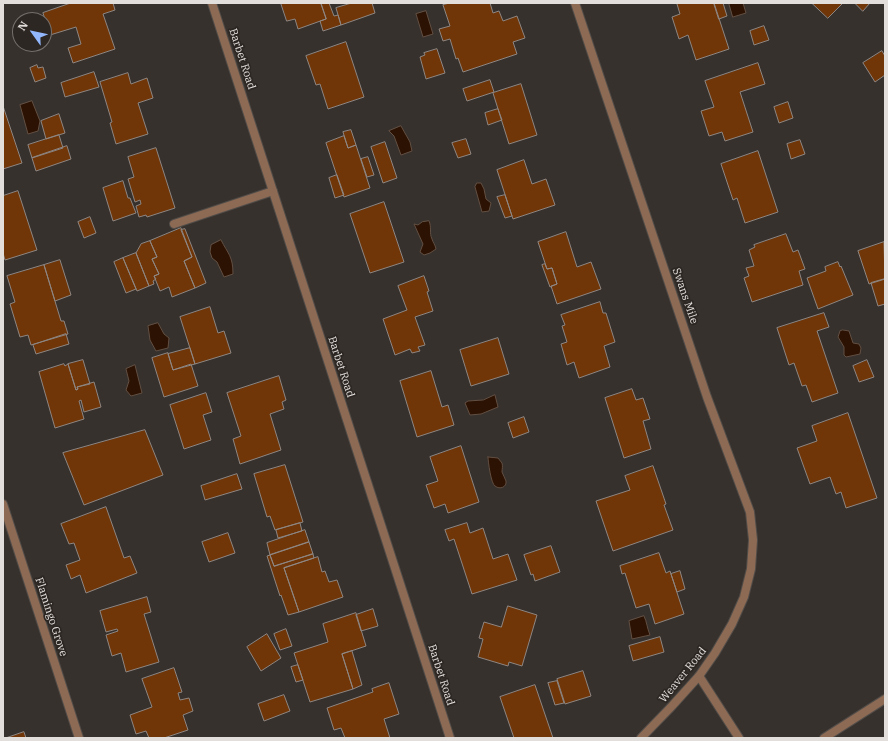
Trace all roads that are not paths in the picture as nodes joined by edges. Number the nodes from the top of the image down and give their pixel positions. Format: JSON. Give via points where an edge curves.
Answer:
{"nodes":[{"id":1,"x":212,"y":3,"type":"edge"},
{"id":2,"x":575,"y":3,"type":"edge"},
{"id":3,"x":273,"y":191,"type":"junction"},
{"id":4,"x":174,"y":224,"type":"dead end"},
{"id":5,"x":3,"y":504,"type":"edge"},
{"id":6,"x":744,"y":597,"type":"joint"},
{"id":7,"x":699,"y":676,"type":"junction"},
{"id":8,"x":885,"y":699,"type":"edge"},
{"id":9,"x":79,"y":738,"type":"edge"},
{"id":10,"x":450,"y":738,"type":"edge"},
{"id":11,"x":641,"y":738,"type":"edge"},
{"id":12,"x":739,"y":738,"type":"edge"},
{"id":13,"x":824,"y":738,"type":"edge"}],
"edges":[{"from":1,"to":3,"type":"street","name":"Barbet Road"},
{"from":2,"to":6,"type":"street","name":"Swans Mile","via":[[707,396],[750,512],[753,540],[751,569]]},
{"from":3,"to":4,"type":"street"},
{"from":3,"to":10,"type":"street","name":"Barbet Road"},
{"from":5,"to":9,"type":"street","name":"Flamingo Grove"},
{"from":6,"to":7,"type":"street","name":"Weaver Road","via":[[732,624]]},
{"from":7,"to":11,"type":"street","name":"Weaver Road"},
{"from":7,"to":12,"type":"street"},
{"from":8,"to":13,"type":"street"}]}
